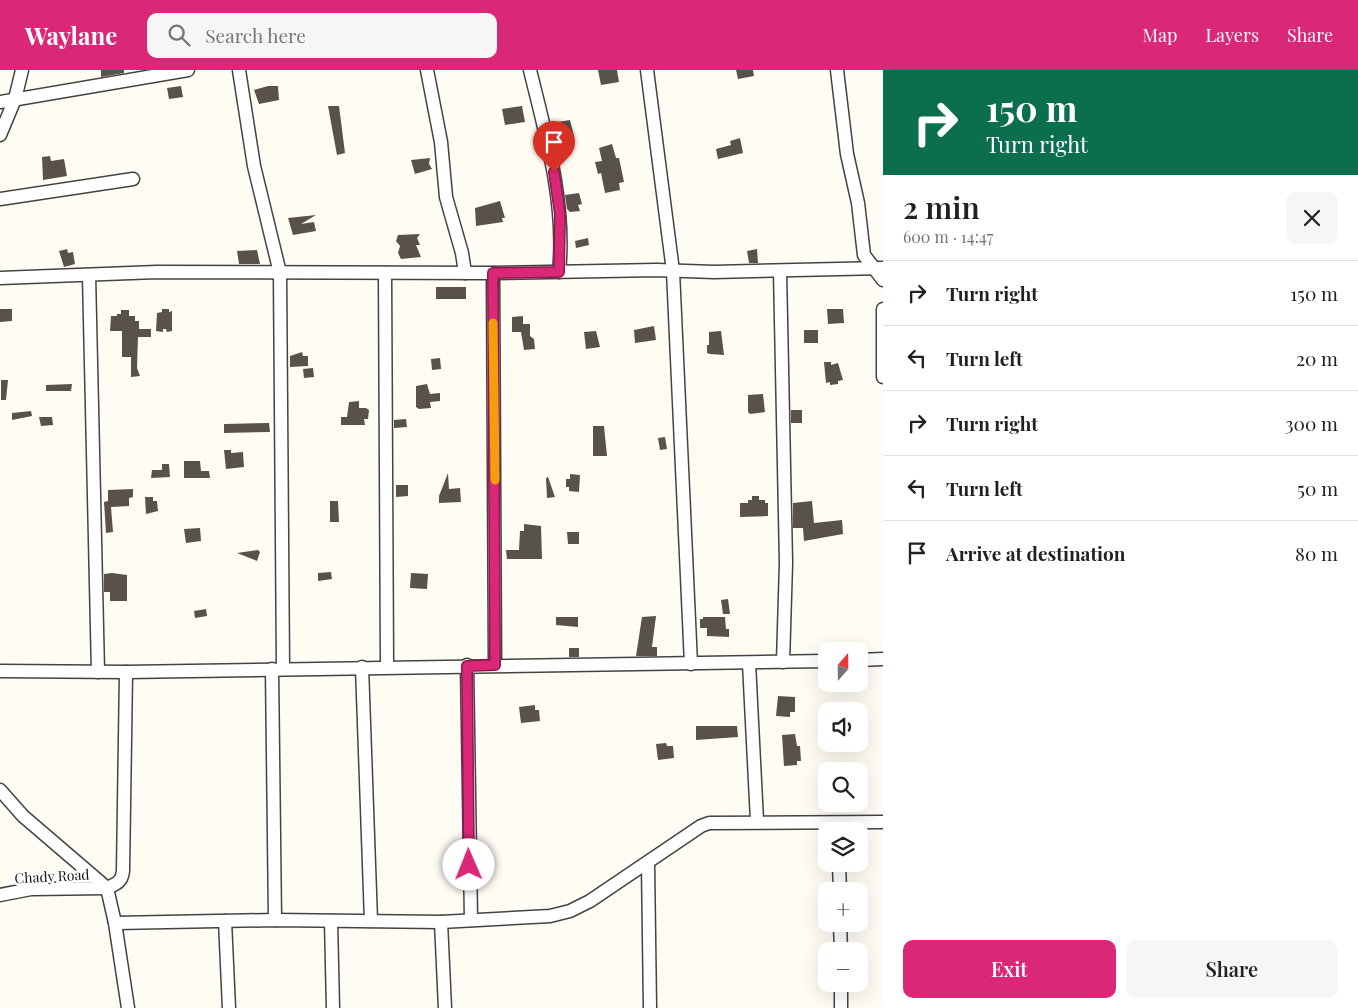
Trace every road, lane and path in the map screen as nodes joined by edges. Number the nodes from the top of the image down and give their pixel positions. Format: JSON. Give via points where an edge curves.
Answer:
{"nodes":[{"id":1,"x":22,"y":70,"type":"edge"},
{"id":2,"x":188,"y":70,"type":"edge"},
{"id":3,"x":239,"y":70,"type":"edge"},
{"id":4,"x":427,"y":70,"type":"edge"},
{"id":5,"x":530,"y":70,"type":"edge"},
{"id":6,"x":647,"y":70,"type":"edge"},
{"id":7,"x":837,"y":70,"type":"edge"},
{"id":8,"x":127,"y":75,"type":"edge"},
{"id":9,"x":16,"y":99,"type":"junction"},
{"id":10,"x":0,"y":102,"type":"edge"},
{"id":11,"x":0,"y":136,"type":"edge"},
{"id":12,"x":133,"y":179,"type":"dead end"},
{"id":13,"x":0,"y":199,"type":"edge"},
{"id":14,"x":878,"y":268,"type":"edge"},
{"id":15,"x":673,"y":271,"type":"junction"},
{"id":16,"x":780,"y":271,"type":"junction"},
{"id":17,"x":559,"y":272,"type":"junction"},
{"id":18,"x":280,"y":273,"type":"junction"},
{"id":19,"x":385,"y":273,"type":"junction"},
{"id":20,"x":465,"y":273,"type":"junction"},
{"id":21,"x":493,"y":273,"type":"junction"},
{"id":22,"x":89,"y":275,"type":"junction"},
{"id":23,"x":0,"y":278,"type":"edge"},
{"id":24,"x":883,"y":280,"type":"edge"},
{"id":25,"x":883,"y":309,"type":"edge"},
{"id":26,"x":883,"y":370,"type":"edge"},
{"id":27,"x":883,"y":377,"type":"edge"},
{"id":28,"x":881,"y":656,"type":"edge"},
{"id":29,"x":868,"y":658,"type":"edge"},
{"id":30,"x":818,"y":660,"type":"edge"},
{"id":31,"x":784,"y":662,"type":"junction"},
{"id":32,"x":749,"y":663,"type":"junction"},
{"id":33,"x":691,"y":664,"type":"junction"},
{"id":34,"x":495,"y":665,"type":"junction"},
{"id":35,"x":387,"y":666,"type":"junction"},
{"id":36,"x":467,"y":666,"type":"junction"},
{"id":37,"x":362,"y":667,"type":"junction"},
{"id":38,"x":278,"y":669,"type":"junction"},
{"id":39,"x":0,"y":671,"type":"edge"},
{"id":40,"x":98,"y":672,"type":"junction"},
{"id":41,"x":126,"y":672,"type":"junction"},
{"id":42,"x":0,"y":790,"type":"edge"},
{"id":43,"x":757,"y":821,"type":"junction"},
{"id":44,"x":883,"y":822,"type":"edge"},
{"id":45,"x":868,"y":824,"type":"edge"},
{"id":46,"x":818,"y":825,"type":"edge"},
{"id":47,"x":648,"y":864,"type":"junction"},
{"id":48,"x":107,"y":888,"type":"junction"},
{"id":49,"x":0,"y":895,"type":"edge"},
{"id":50,"x":274,"y":920,"type":"junction"},
{"id":51,"x":471,"y":920,"type":"junction"},
{"id":52,"x":225,"y":921,"type":"junction"},
{"id":53,"x":331,"y":921,"type":"junction"},
{"id":54,"x":371,"y":921,"type":"junction"},
{"id":55,"x":441,"y":922,"type":"junction"},
{"id":56,"x":115,"y":923,"type":"junction"},
{"id":57,"x":841,"y":992,"type":"edge"},
{"id":58,"x":128,"y":1008,"type":"edge"},
{"id":59,"x":229,"y":1008,"type":"edge"},
{"id":60,"x":333,"y":1008,"type":"edge"},
{"id":61,"x":444,"y":1008,"type":"edge"},
{"id":62,"x":650,"y":1008,"type":"edge"},
{"id":63,"x":841,"y":1008,"type":"edge"}],
"edges":[{"from":1,"to":9,"type":"street"},
{"from":2,"to":8,"type":"street"},
{"from":3,"to":18,"type":"street","via":[[254,166]]},
{"from":4,"to":20,"type":"street","via":[[441,142],[446,197]]},
{"from":5,"to":17,"type":"street","via":[[557,192]]},
{"from":6,"to":15,"type":"street"},
{"from":7,"to":14,"type":"street","via":[[861,242],[864,255]]},
{"from":8,"to":9,"type":"street"},
{"from":9,"to":10,"type":"street"},
{"from":9,"to":11,"type":"street"},
{"from":12,"to":13,"type":"street"},
{"from":14,"to":16,"type":"street"},
{"from":14,"to":24,"type":"street"},
{"from":15,"to":16,"type":"street"},
{"from":15,"to":17,"type":"street"},
{"from":15,"to":33,"type":"street"},
{"from":16,"to":31,"type":"street","via":[[786,563]]},
{"from":17,"to":21,"type":"street"},
{"from":18,"to":19,"type":"street"},
{"from":18,"to":22,"type":"street"},
{"from":18,"to":38,"type":"street"},
{"from":19,"to":20,"type":"street"},
{"from":19,"to":35,"type":"street"},
{"from":20,"to":21,"type":"street"},
{"from":21,"to":34,"type":"street"},
{"from":22,"to":23,"type":"street"},
{"from":22,"to":40,"type":"street"},
{"from":25,"to":26,"type":"street"},
{"from":26,"to":27,"type":"street"},
{"from":28,"to":29,"type":"street"},
{"from":30,"to":31,"type":"street"},
{"from":31,"to":32,"type":"street"},
{"from":32,"to":33,"type":"street"},
{"from":32,"to":43,"type":"street"},
{"from":33,"to":34,"type":"street"},
{"from":34,"to":36,"type":"street"},
{"from":35,"to":36,"type":"street"},
{"from":35,"to":37,"type":"street"},
{"from":36,"to":51,"type":"street"},
{"from":37,"to":38,"type":"street"},
{"from":37,"to":54,"type":"street"},
{"from":38,"to":41,"type":"street"},
{"from":38,"to":50,"type":"street"},
{"from":39,"to":40,"type":"street"},
{"from":40,"to":41,"type":"street"},
{"from":41,"to":48,"type":"street","via":[[123,871],[117,884]]},
{"from":42,"to":48,"type":"street","via":[[23,816]]},
{"from":43,"to":46,"type":"street"},
{"from":43,"to":47,"type":"street","via":[[716,822],[701,826]]},
{"from":44,"to":45,"type":"street"},
{"from":47,"to":51,"type":"street","via":[[570,912]]},
{"from":47,"to":62,"type":"street"},
{"from":48,"to":49,"type":"street","name":"Chady Road","via":[[31,890]]},
{"from":48,"to":56,"type":"street"},
{"from":50,"to":52,"type":"street"},
{"from":50,"to":53,"type":"street"},
{"from":51,"to":55,"type":"street"},
{"from":52,"to":56,"type":"street"},
{"from":52,"to":59,"type":"street"},
{"from":53,"to":54,"type":"street"},
{"from":53,"to":60,"type":"street"},
{"from":54,"to":55,"type":"street"},
{"from":55,"to":61,"type":"street"},
{"from":56,"to":58,"type":"street"},
{"from":57,"to":63,"type":"street"}]}
